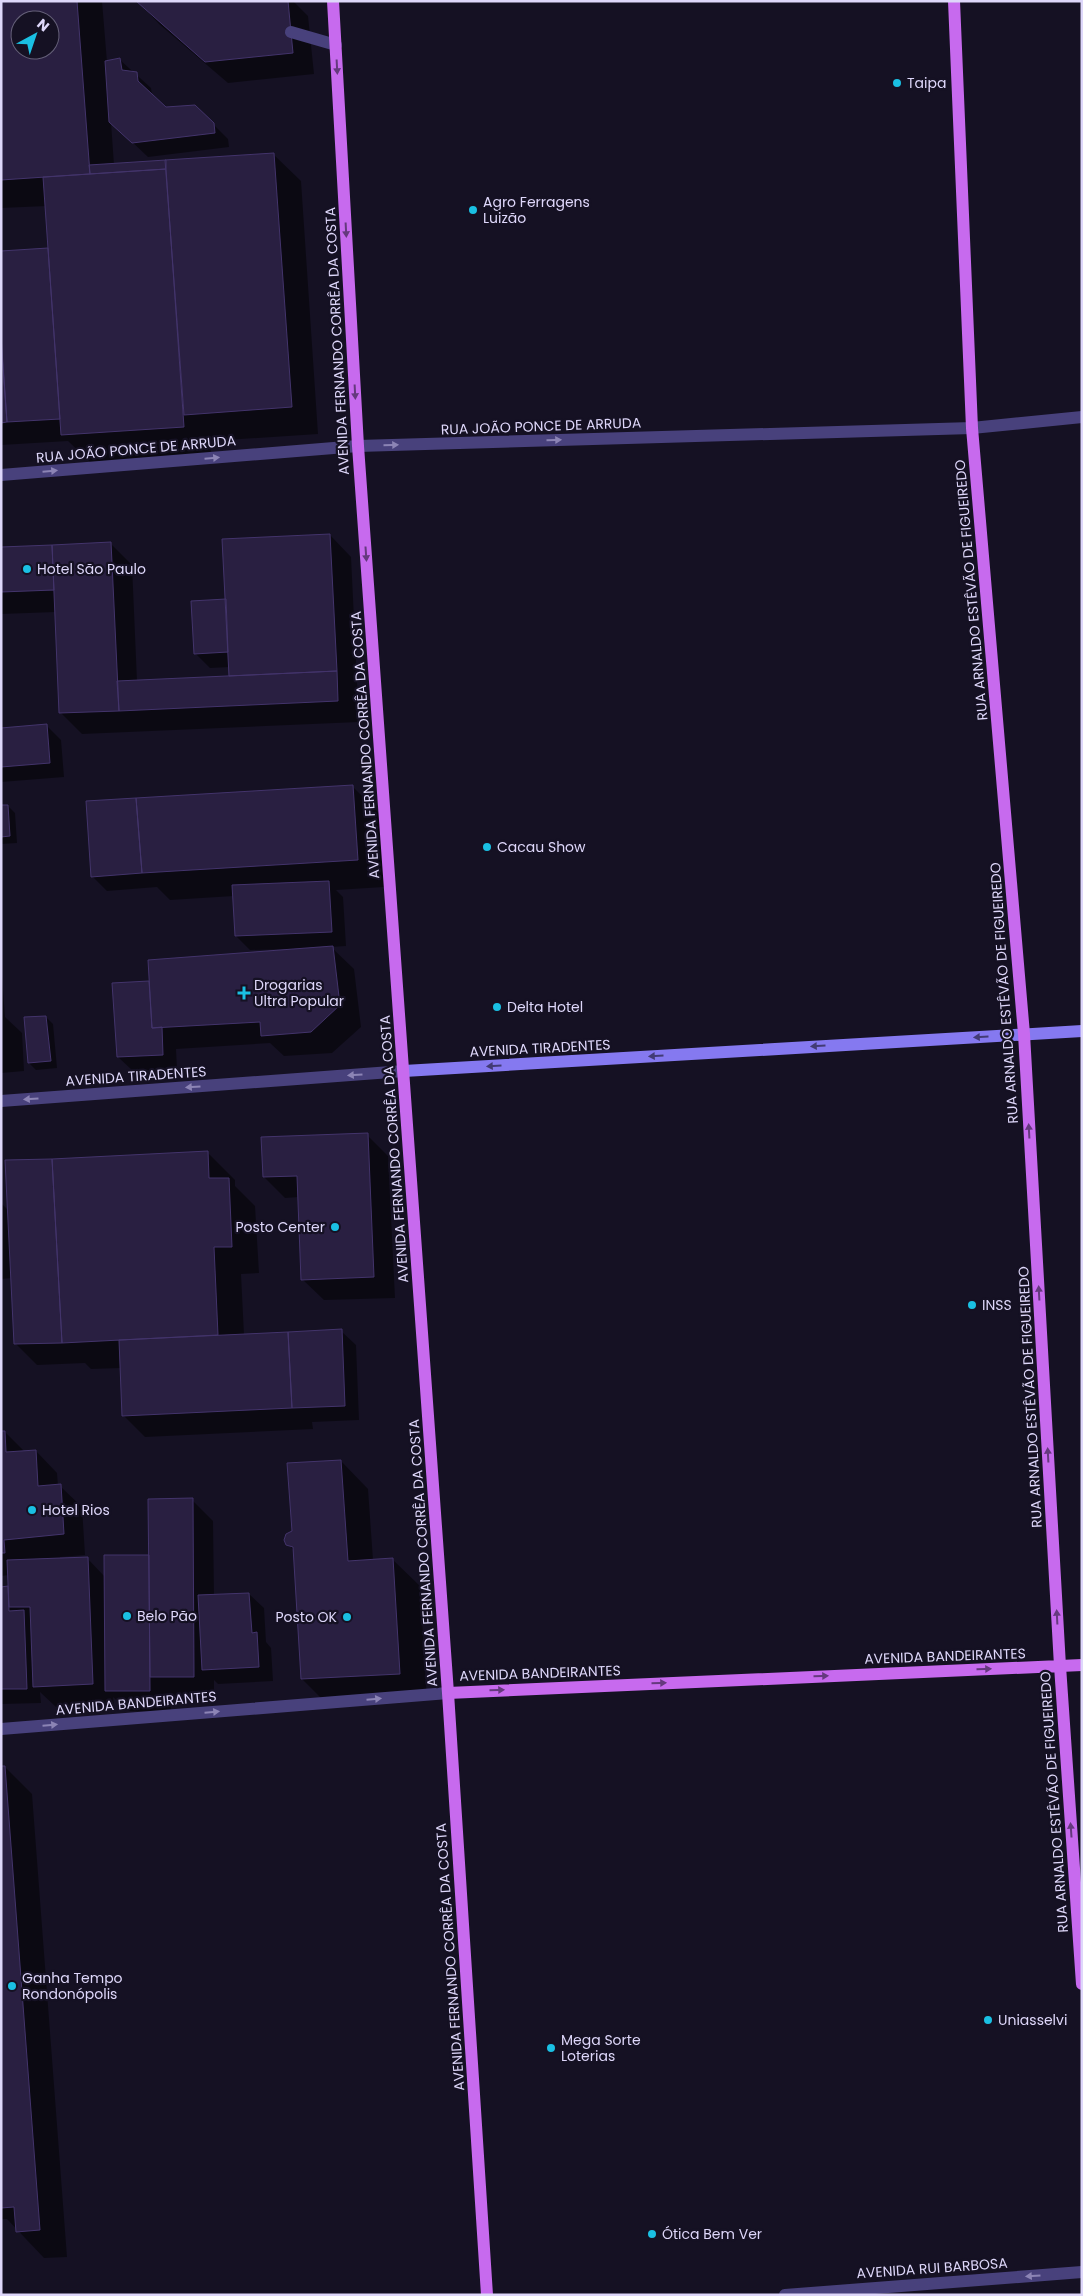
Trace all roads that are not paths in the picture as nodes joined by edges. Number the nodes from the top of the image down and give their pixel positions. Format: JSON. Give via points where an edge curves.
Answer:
{"nodes":[{"id":1,"x":333,"y":1,"type":"edge"},
{"id":2,"x":954,"y":1,"type":"edge"},
{"id":3,"x":291,"y":32,"type":"dead end"},
{"id":4,"x":336,"y":45,"type":"junction"},
{"id":5,"x":1082,"y":417,"type":"edge"},
{"id":6,"x":972,"y":428,"type":"junction"},
{"id":7,"x":358,"y":446,"type":"junction"},
{"id":8,"x":1,"y":475,"type":"edge"},
{"id":9,"x":1082,"y":1031,"type":"edge"},
{"id":10,"x":1024,"y":1034,"type":"junction"},
{"id":11,"x":404,"y":1071,"type":"junction"},
{"id":12,"x":1,"y":1101,"type":"edge"},
{"id":13,"x":1082,"y":1665,"type":"edge"},
{"id":14,"x":1060,"y":1666,"type":"junction"},
{"id":15,"x":448,"y":1692,"type":"junction"},
{"id":16,"x":1,"y":1729,"type":"edge"},
{"id":17,"x":1082,"y":1984,"type":"edge"},
{"id":18,"x":1082,"y":2272,"type":"edge"},
{"id":19,"x":487,"y":2295,"type":"edge"},
{"id":20,"x":785,"y":2295,"type":"edge"}],
"edges":[{"from":1,"to":4,"type":"main road","name":"AVENIDA FERNANDO CORRÊA DA COSTA"},
{"from":2,"to":6,"type":"main road","name":"RUA ARNALDO ESTÊVÃO DE FIGUEIREDO"},
{"from":3,"to":4,"type":"street"},
{"from":4,"to":7,"type":"main road","name":"AVENIDA FERNANDO CORRÊA DA COSTA","one_way":true},
{"from":5,"to":6,"type":"street","name":"RUA JOÃO PONCE DE ARRUDA"},
{"from":7,"to":6,"type":"street","name":"RUA JOÃO PONCE DE ARRUDA","one_way":true},
{"from":6,"to":10,"type":"main road","name":"RUA ARNALDO ESTÊVÃO DE FIGUEIREDO"},
{"from":8,"to":7,"type":"street","name":"RUA JOÃO PONCE DE ARRUDA","one_way":true},
{"from":7,"to":11,"type":"main road","name":"AVENIDA FERNANDO CORRÊA DA COSTA","one_way":true},
{"from":9,"to":10,"type":"street","name":"AVENIDA TIRADENTES"},
{"from":10,"to":11,"type":"street","name":"AVENIDA TIRADENTES","one_way":true},
{"from":14,"to":10,"type":"main road","name":"RUA ARNALDO ESTÊVÃO DE FIGUEIREDO","one_way":true},
{"from":11,"to":12,"type":"street","name":"AVENIDA TIRADENTES","one_way":true},
{"from":11,"to":15,"type":"main road","name":"AVENIDA FERNANDO CORRÊA DA COSTA"},
{"from":13,"to":14,"type":"main road","name":"AVENIDA BANDEIRANTES"},
{"from":15,"to":14,"type":"main road","name":"AVENIDA BANDEIRANTES","one_way":true},
{"from":17,"to":14,"type":"main road","name":"RUA ARNALDO ESTÊVÃO DE FIGUEIREDO","one_way":true},
{"from":16,"to":15,"type":"street","name":"AVENIDA BANDEIRANTES","one_way":true},
{"from":15,"to":19,"type":"main road","name":"AVENIDA FERNANDO CORRÊA DA COSTA"},
{"from":18,"to":20,"type":"street","name":"AVENIDA RUI BARBOSA","one_way":true}]}
